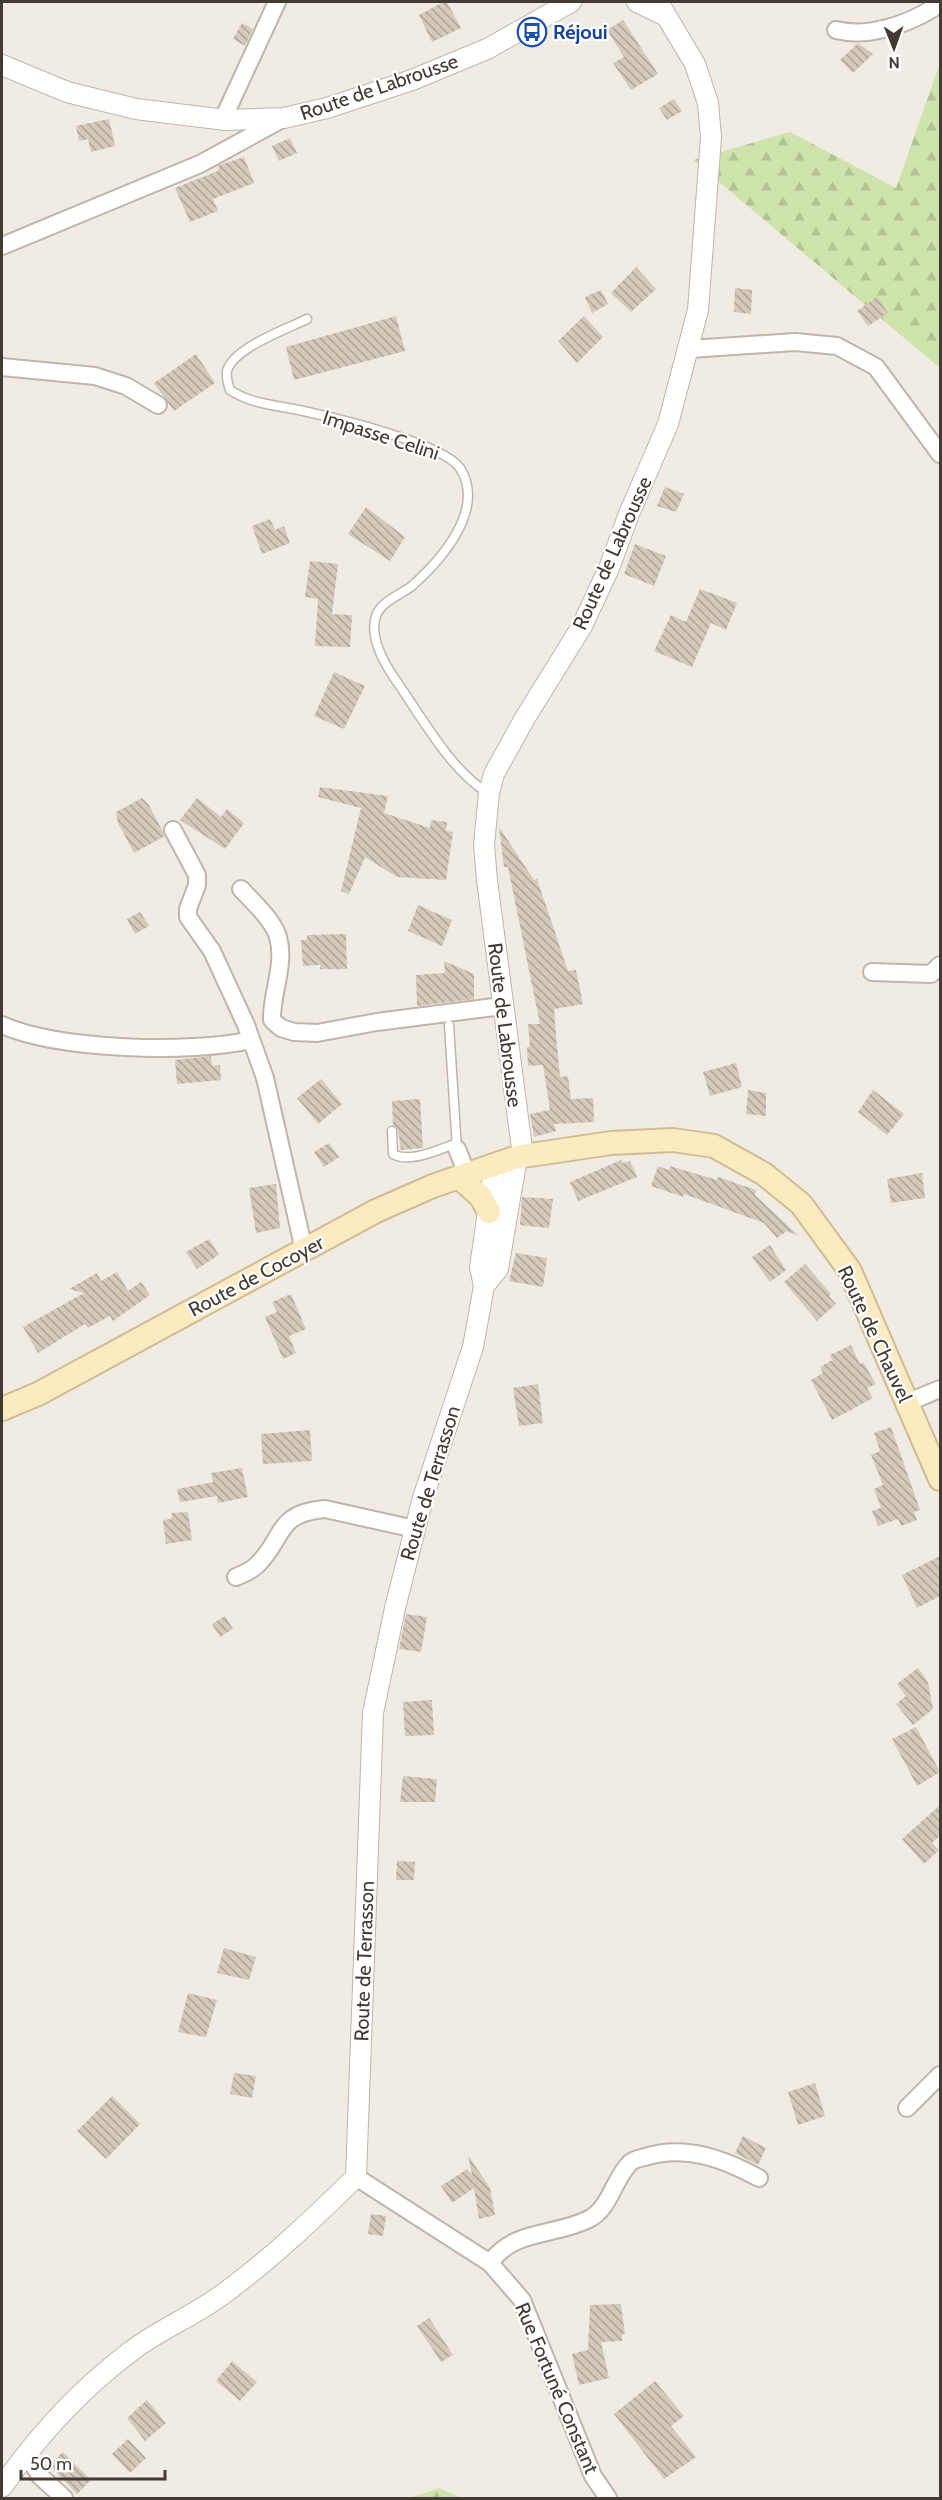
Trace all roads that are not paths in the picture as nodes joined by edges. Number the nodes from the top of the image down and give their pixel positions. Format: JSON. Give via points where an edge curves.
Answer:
{"nodes":[{"id":1,"x":277,"y":2,"type":"edge"},
{"id":2,"x":572,"y":2,"type":"edge"},
{"id":3,"x":637,"y":2,"type":"edge"},
{"id":4,"x":933,"y":2,"type":"edge"},
{"id":5,"x":662,"y":9,"type":"edge"},
{"id":6,"x":836,"y":30,"type":"dead end"},
{"id":7,"x":2,"y":65,"type":"edge"},
{"id":8,"x":284,"y":118,"type":"junction"},
{"id":9,"x":223,"y":119,"type":"junction"},
{"id":10,"x":2,"y":246,"type":"edge"},
{"id":11,"x":307,"y":319,"type":"dead end"},
{"id":12,"x":690,"y":348,"type":"junction"},
{"id":13,"x":2,"y":367,"type":"edge"},
{"id":14,"x":158,"y":405,"type":"dead end"},
{"id":15,"x":933,"y":439,"type":"edge"},
{"id":16,"x":940,"y":454,"type":"edge"},
{"id":17,"x":489,"y":793,"type":"junction"},
{"id":18,"x":173,"y":830,"type":"dead end"},
{"id":19,"x":241,"y":889,"type":"dead end"},
{"id":20,"x":940,"y":965,"type":"edge"},
{"id":21,"x":872,"y":972,"type":"dead end"},
{"id":22,"x":502,"y":1006,"type":"junction"},
{"id":23,"x":2,"y":1025,"type":"edge"},
{"id":24,"x":449,"y":1025,"type":"dead end"},
{"id":25,"x":251,"y":1040,"type":"junction"},
{"id":26,"x":392,"y":1131,"type":"dead end"},
{"id":27,"x":457,"y":1146,"type":"junction"},
{"id":28,"x":520,"y":1156,"type":"junction"},
{"id":29,"x":495,"y":1164,"type":"junction"},
{"id":30,"x":463,"y":1175,"type":"junction"},
{"id":31,"x":489,"y":1212,"type":"junction"},
{"id":32,"x":304,"y":1250,"type":"junction"},
{"id":33,"x":484,"y":1286,"type":"junction"},
{"id":34,"x":940,"y":1389,"type":"edge"},
{"id":35,"x":906,"y":1403,"type":"junction"},
{"id":36,"x":2,"y":1409,"type":"edge"},
{"id":37,"x":940,"y":1479,"type":"edge"},
{"id":38,"x":415,"y":1529,"type":"junction"},
{"id":39,"x":237,"y":1577,"type":"dead end"},
{"id":40,"x":940,"y":2075,"type":"edge"},
{"id":41,"x":908,"y":2108,"type":"dead end"},
{"id":42,"x":356,"y":2177,"type":"junction"},
{"id":43,"x":759,"y":2178,"type":"dead end"},
{"id":44,"x":490,"y":2263,"type":"junction"},
{"id":45,"x":27,"y":2454,"type":"junction"},
{"id":46,"x":2,"y":2487,"type":"edge"},
{"id":47,"x":64,"y":2499,"type":"edge"},
{"id":48,"x":608,"y":2499,"type":"edge"}],
"edges":[{"from":1,"to":9,"type":"street"},
{"from":2,"to":8,"type":"street","name":"Route de Labrousse","via":[[455,63],[327,108]]},
{"from":3,"to":5,"type":"street","name":"Route de Labrousse"},
{"from":4,"to":6,"type":"street","via":[[932,9],[916,19],[876,31]]},
{"from":5,"to":12,"type":"street","name":"Route de Labrousse","via":[[695,64],[710,118],[707,208],[698,310]]},
{"from":7,"to":9,"type":"street","name":"Route de Labrousse","via":[[67,92],[136,109]]},
{"from":8,"to":9,"type":"street","name":"Route de Labrousse"},
{"from":8,"to":10,"type":"street","via":[[200,164]]},
{"from":11,"to":17,"type":"lane","name":"Impasse Celini","via":[[253,345],[233,361],[227,371],[230,390],[243,398],[329,417],[421,444],[461,469],[467,498],[460,528],[412,585],[381,606],[374,624],[375,637],[390,672],[459,769]]},
{"from":12,"to":15,"type":"street","via":[[795,342],[837,346],[876,367]]},
{"from":12,"to":17,"type":"street","name":"Route de Labrousse","via":[[668,424],[609,568],[582,626],[494,774]]},
{"from":13,"to":14,"type":"street","via":[[95,376],[126,386]]},
{"from":15,"to":16,"type":"street"},
{"from":17,"to":22,"type":"street","name":"Route de Labrousse","via":[[484,845]]},
{"from":18,"to":25,"type":"street","via":[[197,875],[188,917],[212,951]]},
{"from":19,"to":22,"type":"street","via":[[278,938],[272,1020],[281,1028],[317,1033]]},
{"from":20,"to":21,"type":"street","via":[[931,974]]},
{"from":22,"to":28,"type":"street","name":"Route de Labrousse"},
{"from":23,"to":25,"type":"street","via":[[56,1042],[92,1045],[226,1046]]},
{"from":24,"to":27,"type":"lane"},
{"from":25,"to":32,"type":"street","via":[[265,1078]]},
{"from":26,"to":27,"type":"lane","via":[[393,1154],[397,1157]]},
{"from":27,"to":30,"type":"street"},
{"from":28,"to":29,"type":"main road","name":"Route de Cocoyer"},
{"from":28,"to":33,"type":"street","name":"Route de Terrasson","via":[[498,1269]]},
{"from":28,"to":35,"type":"main road","name":"Route de Chauvel","via":[[610,1143],[673,1140],[714,1146],[764,1174],[801,1204],[850,1271]]},
{"from":29,"to":30,"type":"main road","name":"Route de Cocoyer"},
{"from":29,"to":31,"type":"street","name":"Route de Terrasson"},
{"from":30,"to":31,"type":"main road"},
{"from":30,"to":32,"type":"main road","name":"Route de Cocoyer","via":[[376,1211]]},
{"from":31,"to":33,"type":"street","name":"Route de Terrasson","via":[[480,1267]]},
{"from":32,"to":36,"type":"main road","name":"Route de Cocoyer","via":[[38,1394]]},
{"from":33,"to":38,"type":"street","name":"Route de Terrasson","via":[[473,1347]]},
{"from":34,"to":35,"type":"street"},
{"from":35,"to":37,"type":"main road","name":"Route de Chauvel"},
{"from":38,"to":39,"type":"street","via":[[325,1509],[310,1510],[285,1524],[256,1567]]},
{"from":38,"to":42,"type":"street","name":"Route de Terrasson","via":[[373,1713]]},
{"from":40,"to":41,"type":"street"},
{"from":42,"to":44,"type":"street","name":"Rue Fortuné Constant"},
{"from":42,"to":45,"type":"street","via":[[299,2231],[219,2297],[131,2351],[73,2402]]},
{"from":43,"to":44,"type":"street","via":[[736,2166],[687,2151],[641,2158],[630,2162],[601,2211],[588,2220],[515,2240],[499,2250]]},
{"from":44,"to":48,"type":"street","name":"Rue Fortuné Constant","via":[[522,2300],[593,2476]]},
{"from":45,"to":46,"type":"street"},
{"from":45,"to":47,"type":"street","via":[[40,2476]]}]}
